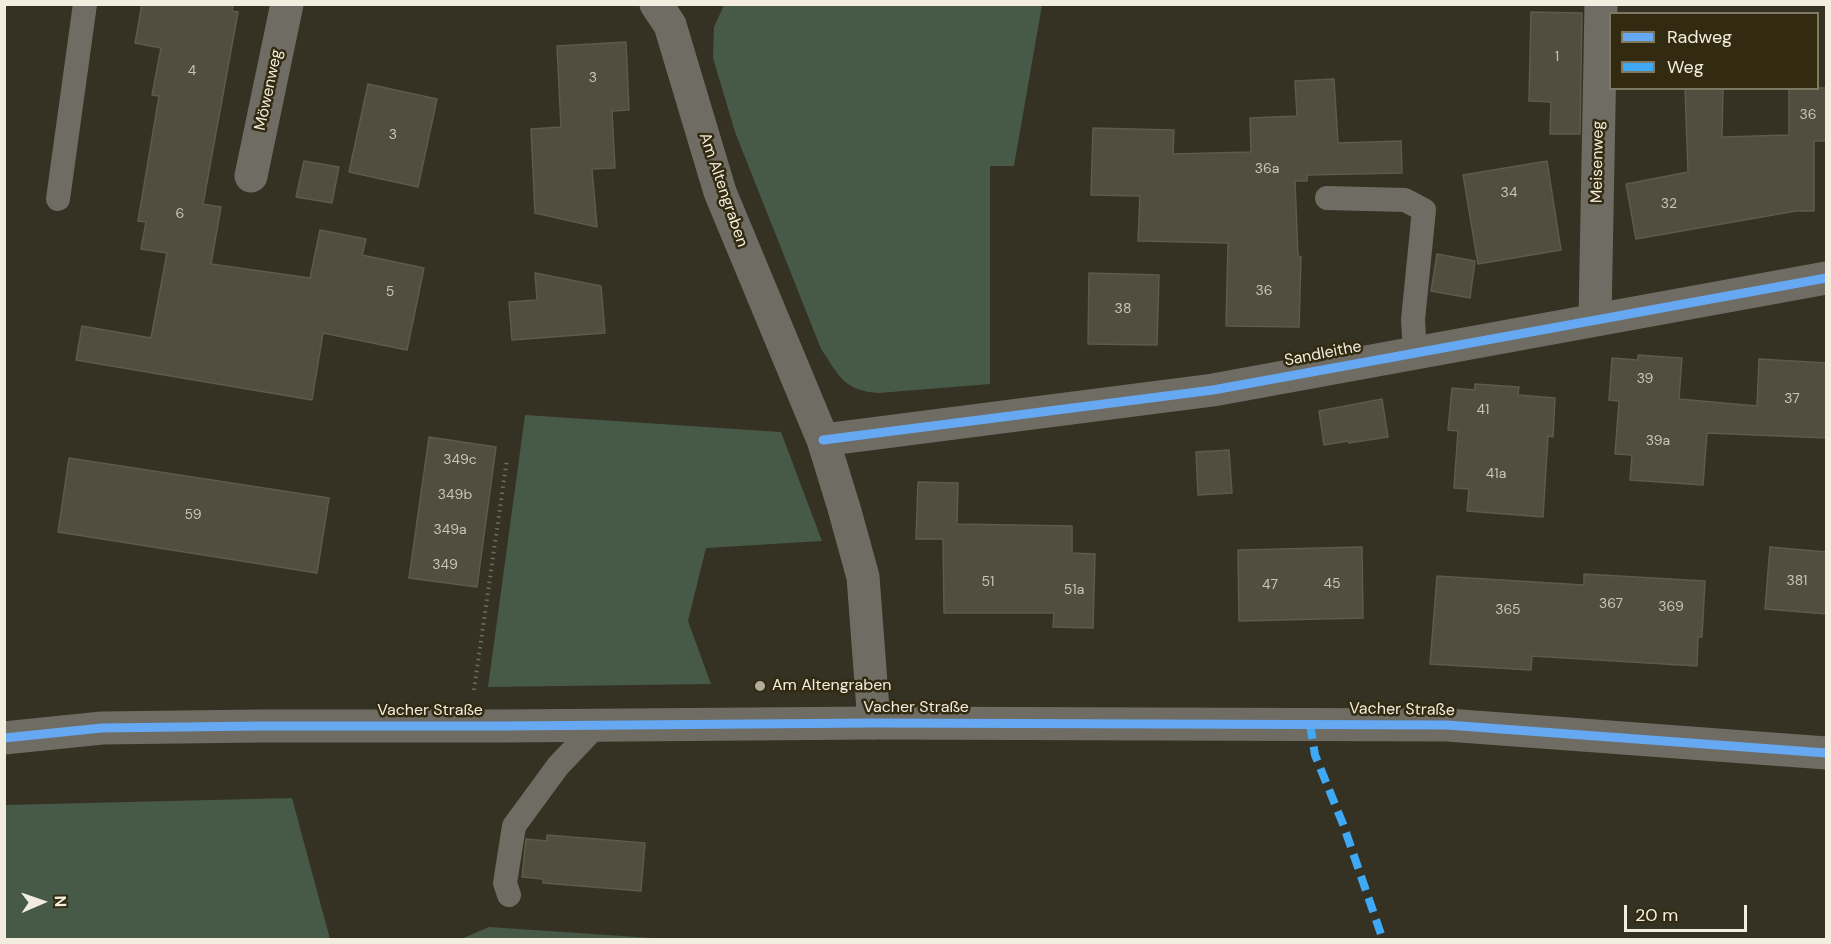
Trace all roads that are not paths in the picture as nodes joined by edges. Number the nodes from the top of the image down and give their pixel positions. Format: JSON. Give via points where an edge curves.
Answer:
{"nodes":[{"id":1,"x":85,"y":4,"type":"edge"},
{"id":2,"x":287,"y":4,"type":"edge"},
{"id":3,"x":1601,"y":4,"type":"edge"},
{"id":4,"x":668,"y":11,"type":"edge"},
{"id":5,"x":251,"y":176,"type":"dead end"},
{"id":6,"x":1327,"y":198,"type":"dead end"},
{"id":7,"x":58,"y":199,"type":"dead end"},
{"id":8,"x":1827,"y":278,"type":"edge"},
{"id":9,"x":1595,"y":319,"type":"junction"},
{"id":10,"x":1415,"y":352,"type":"junction"},
{"id":11,"x":823,"y":440,"type":"junction"},
{"id":12,"x":874,"y":723,"type":"junction"},
{"id":13,"x":596,"y":726,"type":"junction"},
{"id":14,"x":4,"y":738,"type":"edge"},
{"id":15,"x":1827,"y":753,"type":"edge"},
{"id":16,"x":509,"y":895,"type":"dead end"}],
"edges":[{"from":1,"to":7,"type":"lane"},
{"from":2,"to":5,"type":"street","name":"Möwenweg"},
{"from":3,"to":9,"type":"street","name":"Meisenweg"},
{"from":4,"to":11,"type":"street","name":"Am Altengraben","via":[[720,192]]},
{"from":6,"to":10,"type":"lane","via":[[1405,200],[1424,210],[1413,320]]},
{"from":8,"to":9,"type":"street","name":"Sandleithe"},
{"from":9,"to":10,"type":"street","name":"Sandleithe"},
{"from":10,"to":11,"type":"street","name":"Sandleithe","via":[[1214,390]]},
{"from":11,"to":12,"type":"street","name":"Am Altengraben","via":[[863,577]]},
{"from":12,"to":13,"type":"street","name":"Vacher Straße"},
{"from":12,"to":15,"type":"street","name":"Vacher Straße","via":[[1448,725]]},
{"from":13,"to":14,"type":"street","name":"Vacher Straße","via":[[102,728]]},
{"from":13,"to":16,"type":"lane","via":[[558,766],[514,826],[505,883]]}]}
